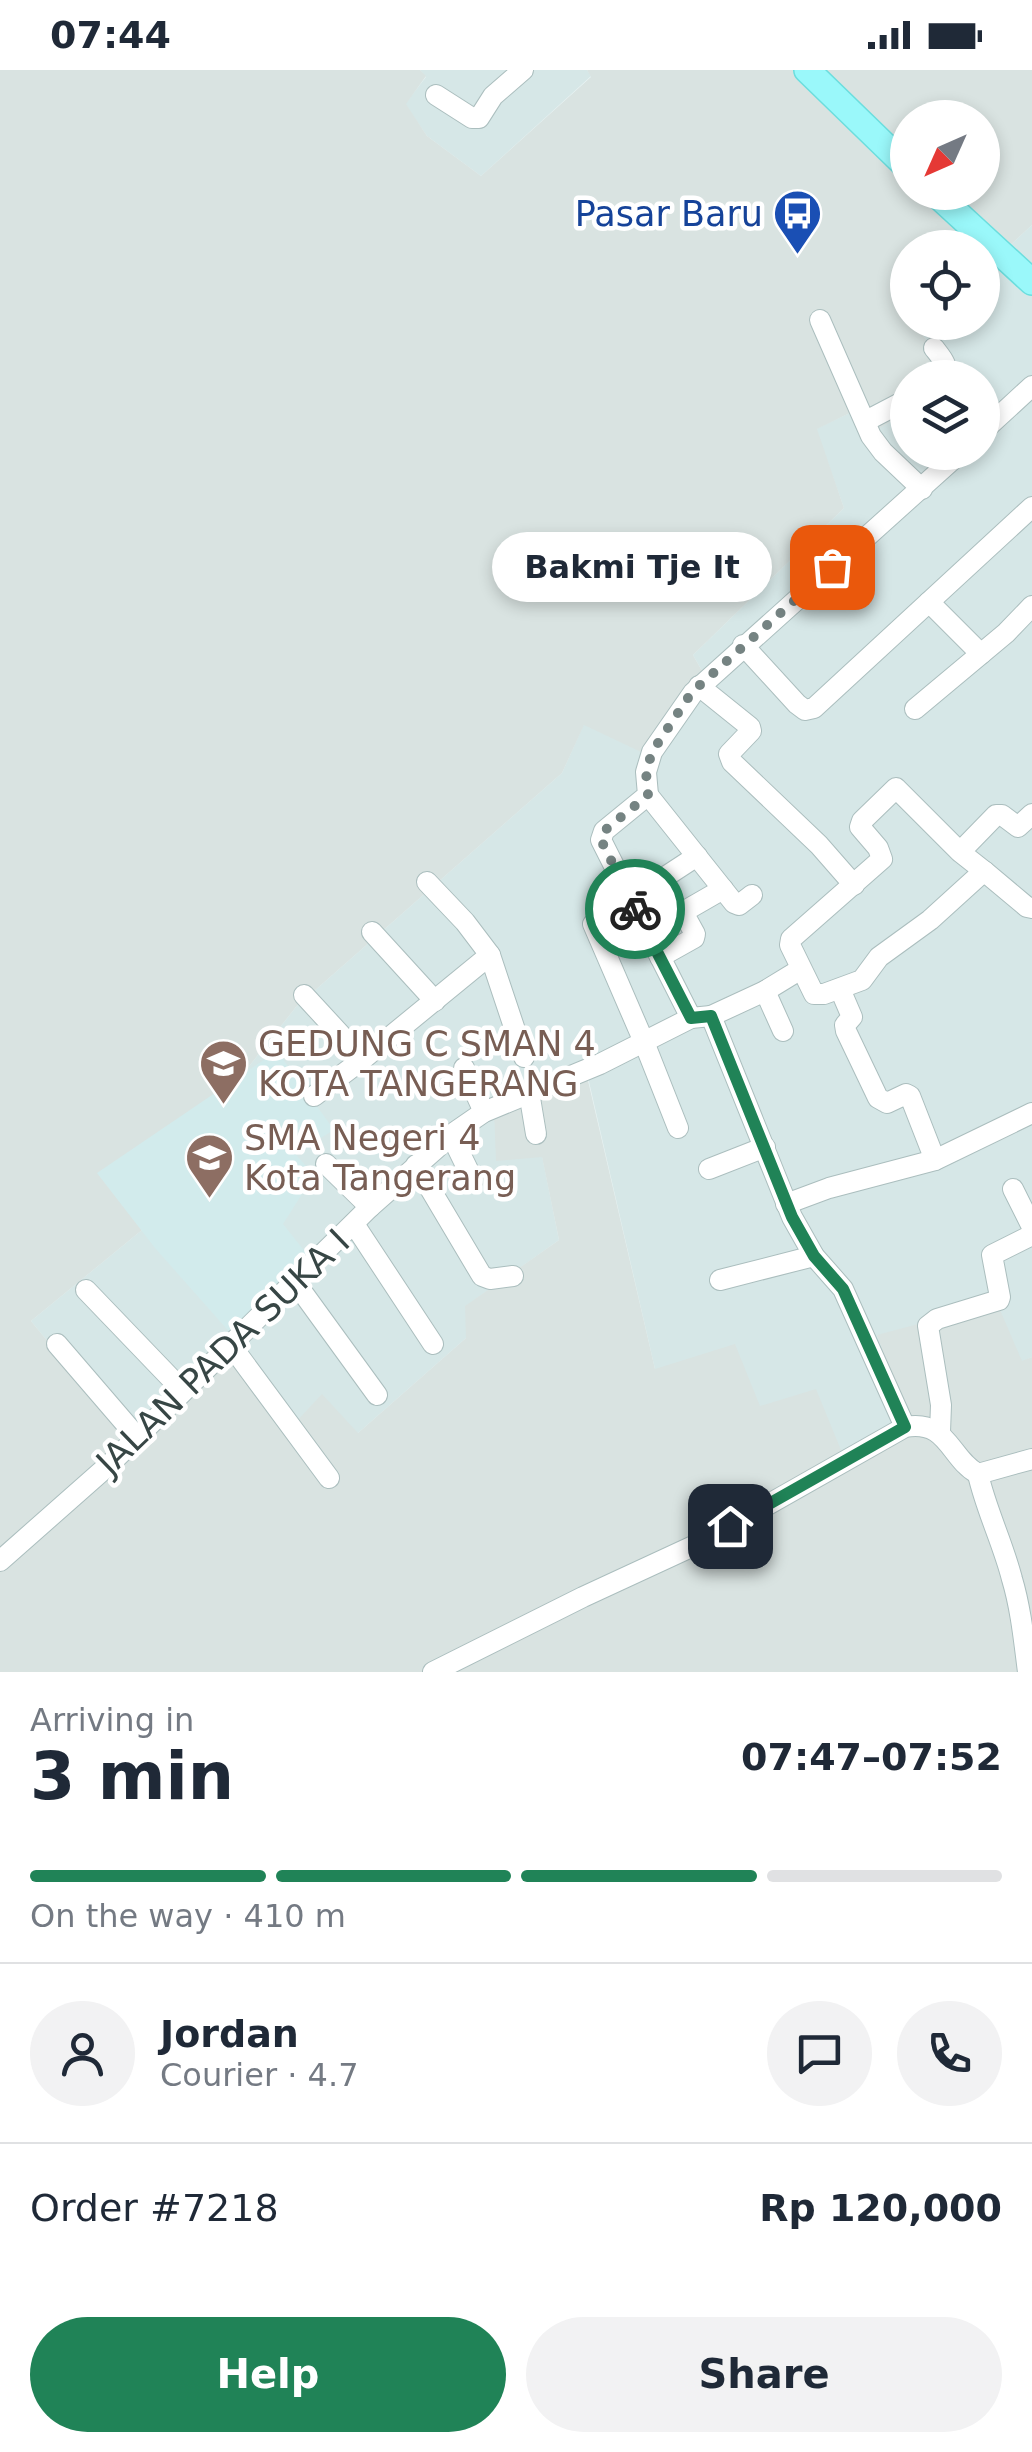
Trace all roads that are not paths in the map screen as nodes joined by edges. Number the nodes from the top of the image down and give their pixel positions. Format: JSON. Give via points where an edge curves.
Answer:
{"nodes":[{"id":1,"x":523,"y":70,"type":"edge"},
{"id":2,"x":806,"y":70,"type":"edge"},
{"id":3,"x":822,"y":70,"type":"edge"},
{"id":4,"x":436,"y":95,"type":"dead end"},
{"id":5,"x":890,"y":130,"type":"edge"},
{"id":6,"x":890,"y":151,"type":"edge"},
{"id":7,"x":954,"y":210,"type":"edge"},
{"id":8,"x":976,"y":210,"type":"edge"},
{"id":9,"x":1032,"y":262,"type":"edge"},
{"id":10,"x":1032,"y":282,"type":"edge"},
{"id":11,"x":820,"y":320,"type":"dead end"},
{"id":12,"x":934,"y":348,"type":"dead end"},
{"id":13,"x":942,"y":360,"type":"edge"},
{"id":14,"x":1032,"y":386,"type":"edge"},
{"id":15,"x":890,"y":408,"type":"edge"},
{"id":16,"x":1000,"y":415,"type":"edge"},
{"id":17,"x":866,"y":421,"type":"junction"},
{"id":18,"x":942,"y":470,"type":"edge"},
{"id":19,"x":922,"y":489,"type":"junction"},
{"id":20,"x":1032,"y":507,"type":"edge"},
{"id":21,"x":929,"y":602,"type":"junction"},
{"id":22,"x":1032,"y":606,"type":"edge"},
{"id":23,"x":743,"y":645,"type":"junction"},
{"id":24,"x":981,"y":654,"type":"junction"},
{"id":25,"x":699,"y":686,"type":"junction"},
{"id":26,"x":915,"y":709,"type":"dead end"},
{"id":27,"x":648,"y":795,"type":"junction"},
{"id":28,"x":1032,"y":814,"type":"edge"},
{"id":29,"x":960,"y":852,"type":"junction"},
{"id":30,"x":698,"y":856,"type":"junction"},
{"id":31,"x":984,"y":871,"type":"junction"},
{"id":32,"x":427,"y":882,"type":"dead end"},
{"id":33,"x":854,"y":885,"type":"junction"},
{"id":34,"x":722,"y":889,"type":"junction"},
{"id":35,"x":752,"y":895,"type":"dead end"},
{"id":36,"x":631,"y":901,"type":"junction"},
{"id":37,"x":1032,"y":908,"type":"edge"},
{"id":38,"x":372,"y":932,"type":"dead end"},
{"id":39,"x":490,"y":955,"type":"junction"},
{"id":40,"x":660,"y":957,"type":"junction"},
{"id":41,"x":801,"y":968,"type":"junction"},
{"id":42,"x":840,"y":989,"type":"junction"},
{"id":43,"x":765,"y":991,"type":"junction"},
{"id":44,"x":304,"y":995,"type":"dead end"},
{"id":45,"x":435,"y":1000,"type":"junction"},
{"id":46,"x":701,"y":1017,"type":"junction"},
{"id":47,"x":784,"y":1030,"type":"dead end"},
{"id":48,"x":644,"y":1042,"type":"junction"},
{"id":49,"x":524,"y":1057,"type":"dead end"},
{"id":50,"x":363,"y":1060,"type":"junction"},
{"id":51,"x":464,"y":1068,"type":"dead end"},
{"id":52,"x":529,"y":1092,"type":"junction"},
{"id":53,"x":314,"y":1096,"type":"dead end"},
{"id":54,"x":484,"y":1112,"type":"junction"},
{"id":55,"x":1032,"y":1113,"type":"edge"},
{"id":56,"x":678,"y":1128,"type":"dead end"},
{"id":57,"x":536,"y":1134,"type":"dead end"},
{"id":58,"x":451,"y":1135,"type":"junction"},
{"id":59,"x":765,"y":1147,"type":"junction"},
{"id":60,"x":935,"y":1160,"type":"junction"},
{"id":61,"x":326,"y":1164,"type":"dead end"},
{"id":62,"x":416,"y":1165,"type":"junction"},
{"id":63,"x":708,"y":1169,"type":"dead end"},
{"id":64,"x":473,"y":1180,"type":"dead end"},
{"id":65,"x":1013,"y":1189,"type":"dead end"},
{"id":66,"x":786,"y":1204,"type":"junction"},
{"id":67,"x":370,"y":1207,"type":"junction"},
{"id":68,"x":354,"y":1224,"type":"junction"},
{"id":69,"x":1032,"y":1227,"type":"edge"},
{"id":70,"x":1032,"y":1235,"type":"edge"},
{"id":71,"x":814,"y":1256,"type":"junction"},
{"id":72,"x":513,"y":1276,"type":"dead end"},
{"id":73,"x":720,"y":1280,"type":"dead end"},
{"id":74,"x":295,"y":1282,"type":"junction"},
{"id":75,"x":86,"y":1290,"type":"dead end"},
{"id":76,"x":57,"y":1344,"type":"dead end"},
{"id":77,"x":230,"y":1344,"type":"junction"},
{"id":78,"x":433,"y":1344,"type":"dead end"},
{"id":79,"x":183,"y":1391,"type":"junction"},
{"id":80,"x":376,"y":1394,"type":"dead end"},
{"id":81,"x":905,"y":1427,"type":"junction"},
{"id":82,"x":940,"y":1432,"type":"junction"},
{"id":83,"x":136,"y":1438,"type":"junction"},
{"id":84,"x":1032,"y":1459,"type":"edge"},
{"id":85,"x":978,"y":1474,"type":"junction"},
{"id":86,"x":328,"y":1478,"type":"dead end"},
{"id":87,"x":0,"y":1562,"type":"edge"},
{"id":88,"x":434,"y":1672,"type":"edge"},
{"id":89,"x":1028,"y":1672,"type":"edge"}],
"edges":[{"from":1,"to":4,"type":"street","via":[[479,118]]},
{"from":2,"to":6,"type":"main road"},
{"from":3,"to":5,"type":"main road"},
{"from":7,"to":10,"type":"main road"},
{"from":8,"to":9,"type":"main road"},
{"from":11,"to":17,"type":"street"},
{"from":12,"to":13,"type":"street"},
{"from":14,"to":16,"type":"street"},
{"from":15,"to":17,"type":"street"},
{"from":17,"to":19,"type":"street","via":[[883,452]]},
{"from":18,"to":19,"type":"street"},
{"from":19,"to":23,"type":"street"},
{"from":20,"to":21,"type":"street"},
{"from":21,"to":23,"type":"street","via":[[810,709],[797,704]]},
{"from":21,"to":24,"type":"street"},
{"from":22,"to":24,"type":"street"},
{"from":23,"to":25,"type":"street"},
{"from":24,"to":26,"type":"street"},
{"from":25,"to":27,"type":"street","via":[[652,752]]},
{"from":25,"to":33,"type":"street","via":[[750,727],[729,754],[732,762]]},
{"from":27,"to":30,"type":"street"},
{"from":27,"to":36,"type":"street","via":[[601,840]]},
{"from":28,"to":29,"type":"street","via":[[1016,827],[998,814]]},
{"from":29,"to":31,"type":"street"},
{"from":29,"to":33,"type":"street","via":[[896,788],[862,821],[862,832],[882,859]]},
{"from":30,"to":34,"type":"street"},
{"from":30,"to":36,"type":"street"},
{"from":31,"to":37,"type":"street"},
{"from":31,"to":42,"type":"street","via":[[879,958],[862,980]]},
{"from":32,"to":39,"type":"street"},
{"from":33,"to":41,"type":"street","via":[[793,936],[790,945]]},
{"from":34,"to":35,"type":"street","via":[[736,905]]},
{"from":34,"to":40,"type":"street","via":[[684,914],[694,938]]},
{"from":36,"to":40,"type":"street"},
{"from":36,"to":48,"type":"street","via":[[592,924]]},
{"from":38,"to":45,"type":"street"},
{"from":39,"to":45,"type":"street"},
{"from":39,"to":49,"type":"street"},
{"from":40,"to":46,"type":"street"},
{"from":41,"to":42,"type":"street","via":[[814,994]]},
{"from":41,"to":43,"type":"street","name":"JALAN PADA SUKA I"},
{"from":42,"to":60,"type":"street","via":[[852,1017],[846,1031],[878,1098],[887,1103],[910,1096]]},
{"from":43,"to":46,"type":"street","name":"JALAN PADA SUKA I"},
{"from":43,"to":47,"type":"street"},
{"from":44,"to":50,"type":"street"},
{"from":45,"to":50,"type":"street"},
{"from":46,"to":48,"type":"street","name":"JALAN PADA SUKA I"},
{"from":46,"to":59,"type":"street"},
{"from":48,"to":52,"type":"street","name":"JALAN PADA SUKA I"},
{"from":48,"to":56,"type":"street"},
{"from":50,"to":53,"type":"street"},
{"from":51,"to":54,"type":"street"},
{"from":52,"to":54,"type":"street","name":"JALAN PADA SUKA I"},
{"from":52,"to":57,"type":"street"},
{"from":54,"to":58,"type":"street","name":"JALAN PADA SUKA I"},
{"from":55,"to":60,"type":"street"},
{"from":58,"to":62,"type":"street","name":"JALAN PADA SUKA I"},
{"from":58,"to":64,"type":"street"},
{"from":59,"to":63,"type":"street"},
{"from":59,"to":66,"type":"street"},
{"from":60,"to":66,"type":"street"},
{"from":61,"to":67,"type":"street"},
{"from":62,"to":67,"type":"street","name":"JALAN PADA SUKA I"},
{"from":62,"to":72,"type":"street","via":[[482,1276]]},
{"from":65,"to":69,"type":"street"},
{"from":66,"to":71,"type":"street"},
{"from":67,"to":68,"type":"street","name":"JALAN PADA SUKA I"},
{"from":68,"to":74,"type":"street","name":"JALAN PADA SUKA I"},
{"from":68,"to":78,"type":"street"},
{"from":70,"to":82,"type":"street","via":[[992,1256],[998,1300],[928,1326]]},
{"from":71,"to":73,"type":"street"},
{"from":71,"to":81,"type":"street","via":[[843,1289]]},
{"from":74,"to":77,"type":"street","name":"JALAN PADA SUKA I"},
{"from":74,"to":80,"type":"street"},
{"from":75,"to":79,"type":"street"},
{"from":76,"to":83,"type":"street"},
{"from":77,"to":79,"type":"street","name":"JALAN PADA SUKA I"},
{"from":77,"to":86,"type":"street"},
{"from":79,"to":83,"type":"street","name":"JALAN PADA SUKA I"},
{"from":81,"to":82,"type":"street"},
{"from":81,"to":88,"type":"street","via":[[704,1540]]},
{"from":82,"to":85,"type":"street"},
{"from":83,"to":87,"type":"street","name":"JALAN PADA SUKA I"},
{"from":84,"to":85,"type":"street"},
{"from":85,"to":89,"type":"street","via":[[1012,1579]]}]}
